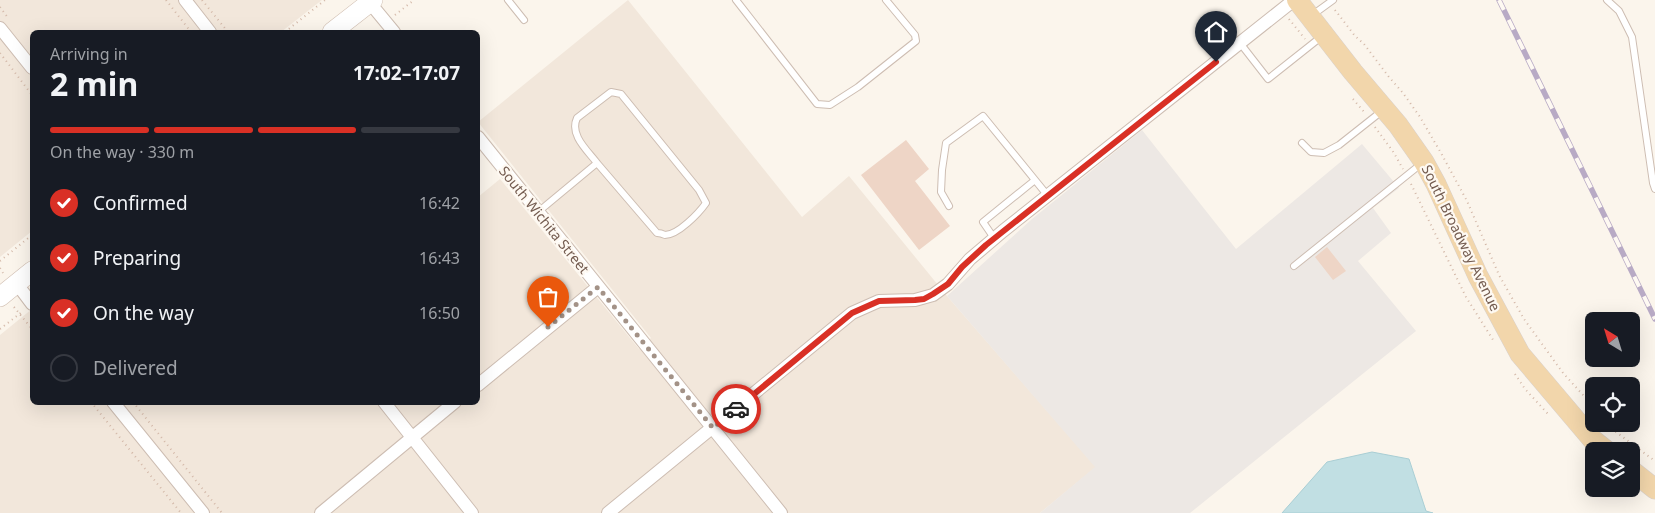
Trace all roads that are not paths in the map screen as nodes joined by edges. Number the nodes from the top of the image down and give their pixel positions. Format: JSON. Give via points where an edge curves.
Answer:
{"nodes":[{"id":1,"x":185,"y":0,"type":"edge"},
{"id":2,"x":508,"y":0,"type":"edge"},
{"id":3,"x":736,"y":0,"type":"edge"},
{"id":4,"x":886,"y":0,"type":"edge"},
{"id":5,"x":1332,"y":0,"type":"edge"},
{"id":6,"x":1607,"y":0,"type":"edge"},
{"id":7,"x":371,"y":1,"type":"edge"},
{"id":8,"x":1291,"y":3,"type":"edge"},
{"id":9,"x":1310,"y":16,"type":"junction"},
{"id":10,"x":524,"y":20,"type":"dead end"},
{"id":11,"x":0,"y":28,"type":"edge"},
{"id":12,"x":208,"y":30,"type":"edge"},
{"id":13,"x":335,"y":30,"type":"edge"},
{"id":14,"x":393,"y":30,"type":"edge"},
{"id":15,"x":1317,"y":40,"type":"junction"},
{"id":16,"x":1240,"y":43,"type":"junction"},
{"id":17,"x":30,"y":66,"type":"edge"},
{"id":18,"x":1377,"y":114,"type":"junction"},
{"id":19,"x":480,"y":140,"type":"edge"},
{"id":20,"x":1302,"y":143,"type":"dead end"},
{"id":21,"x":1424,"y":162,"type":"junction"},
{"id":22,"x":598,"y":163,"type":"junction"},
{"id":23,"x":1035,"y":180,"type":"junction"},
{"id":24,"x":1655,"y":189,"type":"edge"},
{"id":25,"x":1048,"y":196,"type":"junction"},
{"id":26,"x":949,"y":206,"type":"dead end"},
{"id":27,"x":538,"y":212,"type":"junction"},
{"id":28,"x":994,"y":238,"type":"junction"},
{"id":29,"x":1294,"y":266,"type":"dead end"},
{"id":30,"x":30,"y":273,"type":"edge"},
{"id":31,"x":598,"y":287,"type":"junction"},
{"id":32,"x":6,"y":290,"type":"edge"},
{"id":33,"x":30,"y":303,"type":"edge"},
{"id":34,"x":480,"y":383,"type":"edge"},
{"id":35,"x":115,"y":405,"type":"edge"},
{"id":36,"x":386,"y":405,"type":"edge"},
{"id":37,"x":452,"y":405,"type":"edge"},
{"id":38,"x":713,"y":428,"type":"junction"},
{"id":39,"x":412,"y":438,"type":"junction"},
{"id":40,"x":1595,"y":442,"type":"edge"},
{"id":41,"x":1640,"y":477,"type":"edge"},
{"id":42,"x":1655,"y":489,"type":"edge"},
{"id":43,"x":203,"y":513,"type":"edge"},
{"id":44,"x":321,"y":513,"type":"edge"},
{"id":45,"x":472,"y":513,"type":"edge"},
{"id":46,"x":608,"y":513,"type":"edge"},
{"id":47,"x":780,"y":513,"type":"edge"}],
"edges":[{"from":1,"to":12,"type":"street"},
{"from":2,"to":10,"type":"lane"},
{"from":3,"to":4,"type":"lane","via":[[817,104],[830,105],[916,41],[915,34]]},
{"from":5,"to":9,"type":"lane"},
{"from":6,"to":24,"type":"lane","via":[[1619,11],[1632,37]]},
{"from":7,"to":13,"type":"street"},
{"from":7,"to":14,"type":"street"},
{"from":8,"to":9,"type":"main road","name":"South Broadway Avenue"},
{"from":8,"to":16,"type":"street"},
{"from":9,"to":15,"type":"main road","name":"South Broadway Avenue"},
{"from":11,"to":17,"type":"street"},
{"from":15,"to":16,"type":"lane","via":[[1268,79]]},
{"from":15,"to":18,"type":"main road","name":"South Broadway Avenue"},
{"from":16,"to":25,"type":"street"},
{"from":18,"to":20,"type":"lane","via":[[1324,153],[1311,152]]},
{"from":18,"to":21,"type":"main road","name":"South Broadway Avenue","via":[[1407,137]]},
{"from":19,"to":27,"type":"street","name":"South Wichita Street"},
{"from":21,"to":29,"type":"lane"},
{"from":21,"to":40,"type":"main road","name":"South Broadway Avenue","via":[[1478,276],[1520,354]]},
{"from":22,"to":22,"type":"lane","via":[[579,140],[575,122],[605,95],[616,92],[621,94],[699,190],[706,203],[676,231],[667,235],[658,233]]},
{"from":22,"to":27,"type":"lane"},
{"from":23,"to":25,"type":"lane"},
{"from":23,"to":26,"type":"lane","via":[[983,116],[946,143],[941,192]]},
{"from":23,"to":28,"type":"lane","via":[[983,222]]},
{"from":25,"to":28,"type":"street"},
{"from":27,"to":31,"type":"street","name":"South Wichita Street"},
{"from":28,"to":38,"type":"street","via":[[948,284],[924,299],[879,301],[852,313]]},
{"from":30,"to":32,"type":"street"},
{"from":31,"to":34,"type":"street"},
{"from":31,"to":38,"type":"street","name":"South Wichita Street"},
{"from":32,"to":33,"type":"street"},
{"from":35,"to":43,"type":"street"},
{"from":36,"to":39,"type":"street"},
{"from":37,"to":39,"type":"street"},
{"from":38,"to":46,"type":"street"},
{"from":38,"to":47,"type":"street","name":"South Wichita Street"},
{"from":39,"to":44,"type":"street"},
{"from":39,"to":45,"type":"street"},
{"from":41,"to":42,"type":"main road"}]}
